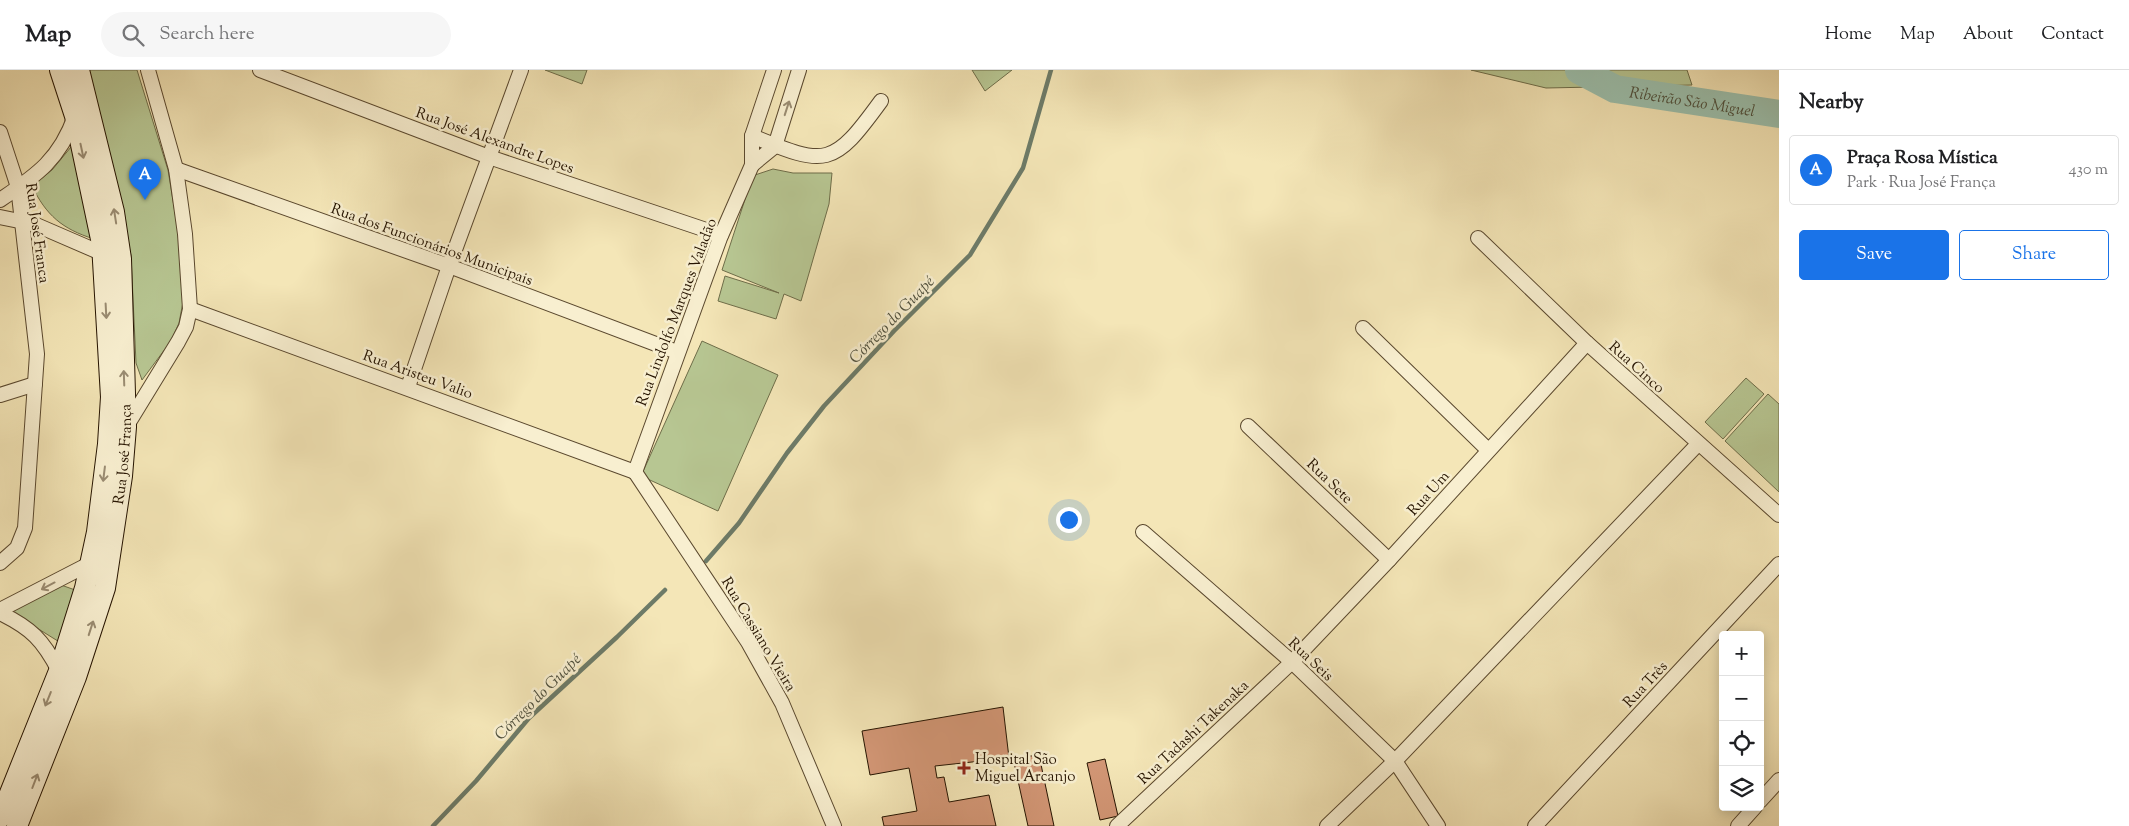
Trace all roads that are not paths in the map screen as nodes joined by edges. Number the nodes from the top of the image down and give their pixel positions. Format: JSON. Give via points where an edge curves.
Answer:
{"nodes":[{"id":1,"x":60,"y":70,"type":"edge"},
{"id":2,"x":79,"y":70,"type":"edge"},
{"id":3,"x":148,"y":70,"type":"edge"},
{"id":4,"x":260,"y":70,"type":"edge"},
{"id":5,"x":520,"y":70,"type":"edge"},
{"id":6,"x":774,"y":70,"type":"edge"},
{"id":7,"x":799,"y":70,"type":"edge"},
{"id":8,"x":881,"y":101,"type":"dead end"},
{"id":9,"x":82,"y":114,"type":"junction"},
{"id":10,"x":0,"y":132,"type":"edge"},
{"id":11,"x":752,"y":136,"type":"junction"},
{"id":12,"x":775,"y":146,"type":"junction"},
{"id":13,"x":489,"y":157,"type":"junction"},
{"id":14,"x":752,"y":165,"type":"junction"},
{"id":15,"x":176,"y":168,"type":"junction"},
{"id":16,"x":18,"y":187,"type":"junction"},
{"id":17,"x":0,"y":200,"type":"edge"},
{"id":18,"x":0,"y":218,"type":"edge"},
{"id":19,"x":22,"y":220,"type":"junction"},
{"id":20,"x":721,"y":235,"type":"junction"},
{"id":21,"x":1478,"y":238,"type":"dead end"},
{"id":22,"x":112,"y":257,"type":"junction"},
{"id":23,"x":448,"y":266,"type":"junction"},
{"id":24,"x":190,"y":310,"type":"junction"},
{"id":25,"x":1363,"y":328,"type":"dead end"},
{"id":26,"x":1587,"y":343,"type":"junction"},
{"id":27,"x":677,"y":352,"type":"junction"},
{"id":28,"x":35,"y":384,"type":"junction"},
{"id":29,"x":408,"y":387,"type":"junction"},
{"id":30,"x":0,"y":395,"type":"edge"},
{"id":31,"x":118,"y":426,"type":"junction"},
{"id":32,"x":1248,"y":426,"type":"dead end"},
{"id":33,"x":1698,"y":444,"type":"junction"},
{"id":34,"x":1488,"y":450,"type":"junction"},
{"id":35,"x":634,"y":472,"type":"junction"},
{"id":36,"x":1779,"y":515,"type":"edge"},
{"id":37,"x":1143,"y":532,"type":"dead end"},
{"id":38,"x":1389,"y":560,"type":"junction"},
{"id":39,"x":0,"y":563,"type":"edge"},
{"id":40,"x":1779,"y":564,"type":"edge"},
{"id":41,"x":100,"y":566,"type":"junction"},
{"id":42,"x":0,"y":612,"type":"edge"},
{"id":43,"x":1292,"y":662,"type":"junction"},
{"id":44,"x":67,"y":674,"type":"junction"},
{"id":45,"x":1395,"y":761,"type":"junction"},
{"id":46,"x":1779,"y":780,"type":"edge"},
{"id":47,"x":1764,"y":797,"type":"edge"},
{"id":48,"x":1751,"y":811,"type":"edge"},
{"id":49,"x":0,"y":818,"type":"edge"},
{"id":50,"x":17,"y":826,"type":"edge"},
{"id":51,"x":834,"y":826,"type":"edge"},
{"id":52,"x":1118,"y":826,"type":"edge"},
{"id":53,"x":1327,"y":826,"type":"edge"},
{"id":54,"x":1438,"y":826,"type":"edge"},
{"id":55,"x":1535,"y":826,"type":"edge"},
{"id":56,"x":1738,"y":826,"type":"edge"}],
"edges":[{"from":1,"to":9,"type":"main road","name":"Rua José França"},
{"from":2,"to":9,"type":"main road","name":"Rua José França"},
{"from":3,"to":15,"type":"street"},
{"from":4,"to":13,"type":"street","name":"Rua José Alexandre Lopes"},
{"from":5,"to":13,"type":"street"},
{"from":6,"to":11,"type":"street","name":"Rua Lindolfo Marques Valadão"},
{"from":12,"to":7,"type":"street","one_way":true},
{"from":8,"to":12,"type":"street","via":[[854,138],[828,156],[813,158]]},
{"from":9,"to":16,"type":"street","via":[[61,148],[40,171]]},
{"from":9,"to":22,"type":"main road","name":"Rua José França"},
{"from":10,"to":16,"type":"street","name":"Rua José Franca"},
{"from":11,"to":12,"type":"street"},
{"from":11,"to":14,"type":"street","name":"Rua Lindolfo Marques Valadão"},
{"from":12,"to":14,"type":"street","name":"Rua Lindolfo Marques Valadão"},
{"from":13,"to":20,"type":"street","name":"Rua José Alexandre Lopes"},
{"from":13,"to":23,"type":"street"},
{"from":14,"to":20,"type":"street","name":"Rua Lindolfo Marques Valadão"},
{"from":15,"to":23,"type":"street","name":"Rua dos Funcionários Municipais"},
{"from":15,"to":24,"type":"street"},
{"from":16,"to":17,"type":"street"},
{"from":16,"to":19,"type":"street","name":"Rua José Franca"},
{"from":18,"to":19,"type":"street"},
{"from":19,"to":22,"type":"street"},
{"from":19,"to":28,"type":"street","name":"Rua José Franca","via":[[37,354]]},
{"from":20,"to":27,"type":"street","name":"Rua Lindolfo Marques Valadão"},
{"from":21,"to":26,"type":"street","name":"Rua Cinco"},
{"from":22,"to":31,"type":"main road","name":"Rua José França","via":[[111,397]]},
{"from":23,"to":27,"type":"street","name":"Rua dos Funcionários Municipais"},
{"from":23,"to":29,"type":"street"},
{"from":24,"to":29,"type":"street","name":"Rua Aristeu Valio"},
{"from":24,"to":31,"type":"street","via":[[178,342]]},
{"from":25,"to":34,"type":"street"},
{"from":26,"to":33,"type":"street","name":"Rua Cinco"},
{"from":26,"to":34,"type":"street","name":"Rua Um"},
{"from":27,"to":35,"type":"street","name":"Rua Lindolfo Marques Valadão"},
{"from":28,"to":30,"type":"street"},
{"from":28,"to":39,"type":"street","name":"Rua José Franca","via":[[25,528],[17,548]]},
{"from":29,"to":35,"type":"street","name":"Rua Aristeu Valio"},
{"from":31,"to":41,"type":"main road","name":"Rua José França"},
{"from":32,"to":38,"type":"street","name":"Rua Sete"},
{"from":33,"to":36,"type":"street","name":"Rua Cinco"},
{"from":33,"to":45,"type":"street"},
{"from":34,"to":38,"type":"street","name":"Rua Um"},
{"from":35,"to":51,"type":"street","name":"Rua Cassiano Vieira","via":[[748,642],[782,703]]},
{"from":37,"to":43,"type":"street","name":"Rua Seis"},
{"from":38,"to":43,"type":"street","name":"Rua Um"},
{"from":40,"to":55,"type":"street","name":"Rua Três"},
{"from":41,"to":42,"type":"street","one_way":true},
{"from":41,"to":44,"type":"main road","name":"Rua José França","via":[[105,588]]},
{"from":42,"to":44,"type":"street","via":[[36,634]]},
{"from":43,"to":45,"type":"street","name":"Rua Seis"},
{"from":43,"to":52,"type":"street","name":"Rua Tadashi Takenaka"},
{"from":44,"to":49,"type":"main road","name":"Rua José França","one_way":true},
{"from":50,"to":44,"type":"main road","name":"Rua José França","one_way":true},
{"from":45,"to":53,"type":"street"},
{"from":45,"to":54,"type":"street","name":"Rua Seis"},
{"from":46,"to":47,"type":"street"},
{"from":48,"to":56,"type":"street"}]}
